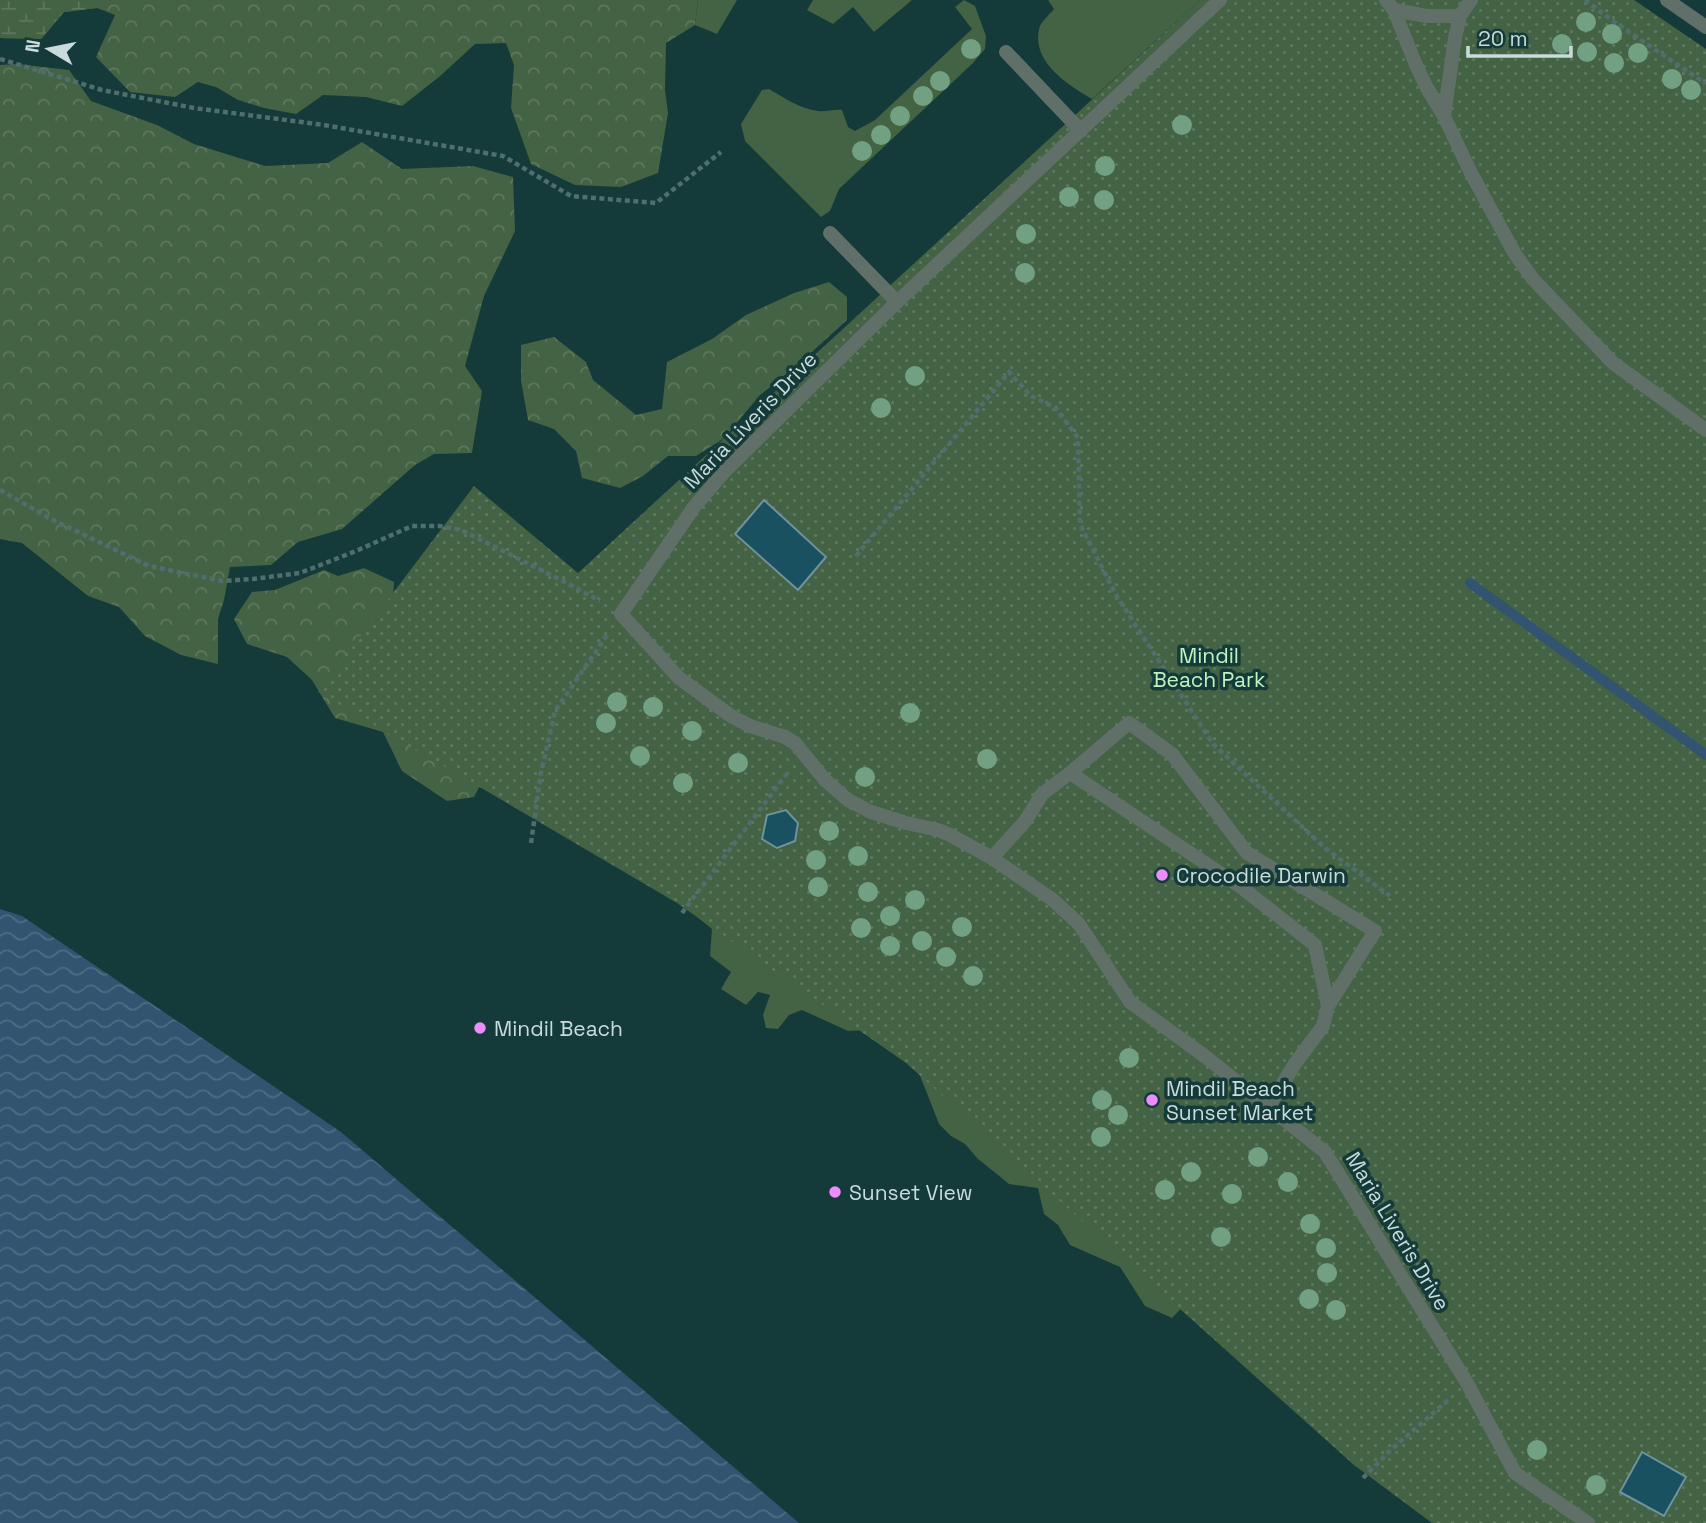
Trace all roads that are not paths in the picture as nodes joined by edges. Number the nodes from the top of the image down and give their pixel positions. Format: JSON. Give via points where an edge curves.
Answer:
{"nodes":[{"id":1,"x":1220,"y":0,"type":"edge"},
{"id":2,"x":1471,"y":0,"type":"edge"},
{"id":3,"x":1667,"y":0,"type":"edge"},
{"id":4,"x":1390,"y":5,"type":"edge"},
{"id":5,"x":1460,"y":16,"type":"junction"},
{"id":6,"x":1706,"y":27,"type":"edge"},
{"id":7,"x":1006,"y":52,"type":"dead end"},
{"id":8,"x":1444,"y":116,"type":"junction"},
{"id":9,"x":1081,"y":131,"type":"junction"},
{"id":10,"x":830,"y":233,"type":"dead end"},
{"id":11,"x":897,"y":302,"type":"junction"},
{"id":12,"x":1706,"y":430,"type":"edge"},
{"id":13,"x":1070,"y":773,"type":"junction"},
{"id":14,"x":992,"y":858,"type":"junction"},
{"id":15,"x":1328,"y":1006,"type":"junction"},
{"id":16,"x":1269,"y":1106,"type":"junction"},
{"id":17,"x":1588,"y":1523,"type":"edge"}],
"edges":[{"from":1,"to":9,"type":"street","name":"Maria Liveris Drive"},
{"from":2,"to":5,"type":"street"},
{"from":3,"to":6,"type":"street"},
{"from":4,"to":5,"type":"street","via":[[1426,16]]},
{"from":4,"to":8,"type":"street"},
{"from":5,"to":8,"type":"street"},
{"from":7,"to":9,"type":"street"},
{"from":8,"to":12,"type":"street","via":[[1500,227],[1533,279],[1614,363]]},
{"from":9,"to":11,"type":"street","name":"Maria Liveris Drive"},
{"from":10,"to":11,"type":"street"},
{"from":11,"to":14,"type":"street","name":"Maria Liveris Drive","via":[[726,470],[694,507],[621,614],[679,678],[731,716],[795,743],[848,800],[871,812],[939,830]]},
{"from":13,"to":14,"type":"street","via":[[1042,794]]},
{"from":13,"to":15,"type":"street","via":[[1241,887],[1315,945]]},
{"from":13,"to":15,"type":"street","via":[[1129,723],[1172,754],[1247,853],[1375,931]]},
{"from":14,"to":16,"type":"street","name":"Maria Liveris Drive","via":[[1079,924],[1130,1002]]},
{"from":15,"to":16,"type":"street","via":[[1323,1026]]},
{"from":16,"to":17,"type":"street","name":"Maria Liveris Drive","via":[[1325,1152],[1467,1383],[1515,1473]]}]}
